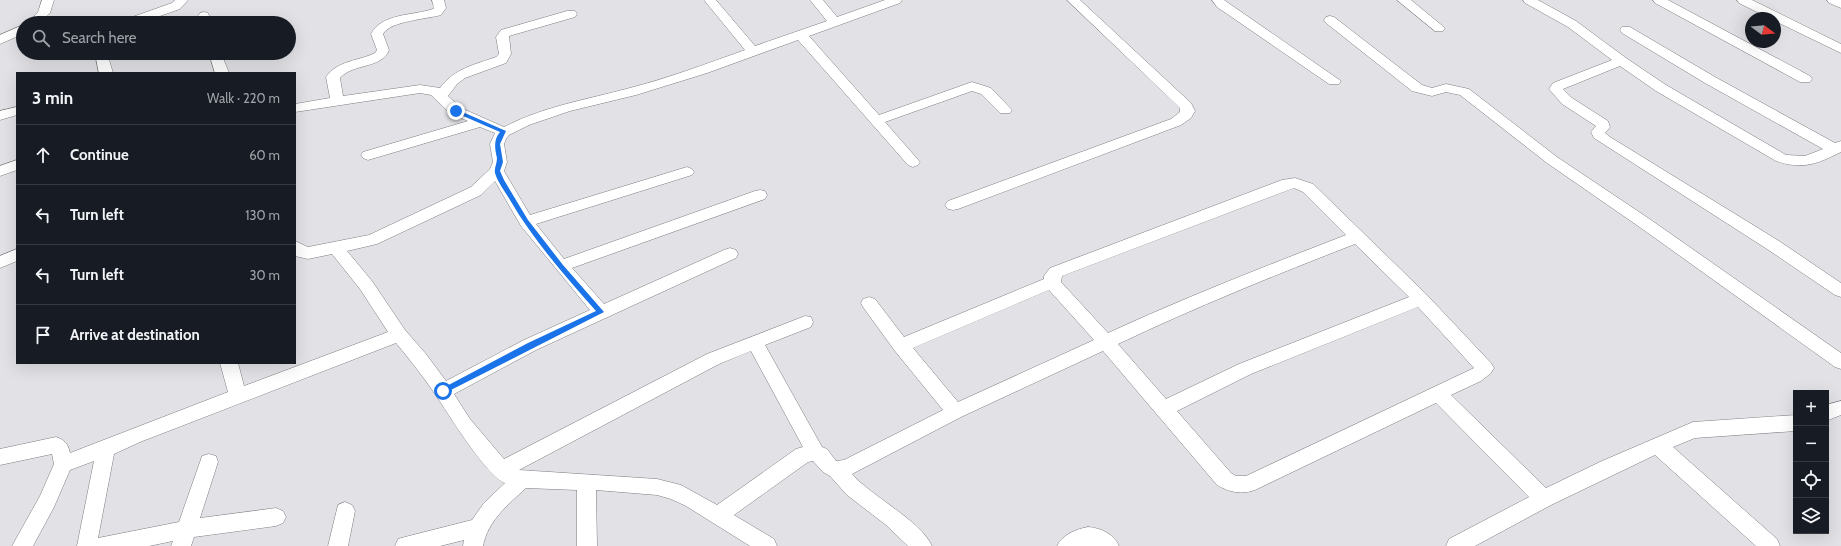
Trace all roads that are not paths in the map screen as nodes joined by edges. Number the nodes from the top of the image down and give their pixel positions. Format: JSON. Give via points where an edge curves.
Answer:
{"nodes":[{"id":1,"x":48,"y":0,"type":"edge"},
{"id":2,"x":182,"y":0,"type":"edge"},
{"id":3,"x":438,"y":0,"type":"edge"},
{"id":4,"x":710,"y":0,"type":"edge"},
{"id":5,"x":816,"y":0,"type":"edge"},
{"id":6,"x":1073,"y":0,"type":"edge"},
{"id":7,"x":1218,"y":0,"type":"edge"},
{"id":8,"x":1403,"y":0,"type":"edge"},
{"id":9,"x":1529,"y":0,"type":"edge"},
{"id":10,"x":1659,"y":0,"type":"edge"},
{"id":11,"x":1743,"y":0,"type":"edge"},
{"id":12,"x":1833,"y":0,"type":"edge"},
{"id":13,"x":888,"y":1,"type":"edge"},
{"id":14,"x":1841,"y":4,"type":"edge"},
{"id":15,"x":571,"y":14,"type":"dead end"},
{"id":16,"x":41,"y":16,"type":"edge"},
{"id":17,"x":148,"y":16,"type":"edge"},
{"id":18,"x":1330,"y":20,"type":"dead end"},
{"id":19,"x":836,"y":23,"type":"junction"},
{"id":20,"x":1439,"y":28,"type":"dead end"},
{"id":21,"x":1626,"y":30,"type":"dead end"},
{"id":22,"x":16,"y":33,"type":"edge"},
{"id":23,"x":800,"y":35,"type":"junction"},
{"id":24,"x":0,"y":40,"type":"edge"},
{"id":25,"x":1841,"y":49,"type":"edge"},
{"id":26,"x":752,"y":52,"type":"junction"},
{"id":27,"x":103,"y":60,"type":"edge"},
{"id":28,"x":218,"y":60,"type":"edge"},
{"id":29,"x":1621,"y":61,"type":"junction"},
{"id":30,"x":106,"y":72,"type":"edge"},
{"id":31,"x":222,"y":72,"type":"edge"},
{"id":32,"x":1805,"y":79,"type":"dead end"},
{"id":33,"x":1334,"y":81,"type":"dead end"},
{"id":34,"x":441,"y":96,"type":"junction"},
{"id":35,"x":337,"y":102,"type":"junction"},
{"id":36,"x":296,"y":108,"type":"edge"},
{"id":37,"x":1005,"y":110,"type":"dead end"},
{"id":38,"x":16,"y":111,"type":"edge"},
{"id":39,"x":0,"y":116,"type":"edge"},
{"id":40,"x":877,"y":120,"type":"junction"},
{"id":41,"x":481,"y":122,"type":"junction"},
{"id":42,"x":504,"y":132,"type":"junction"},
{"id":43,"x":1837,"y":147,"type":"edge"},
{"id":44,"x":368,"y":155,"type":"dead end"},
{"id":45,"x":913,"y":162,"type":"dead end"},
{"id":46,"x":16,"y":165,"type":"edge"},
{"id":47,"x":0,"y":171,"type":"edge"},
{"id":48,"x":497,"y":171,"type":"junction"},
{"id":49,"x":687,"y":172,"type":"dead end"},
{"id":50,"x":760,"y":195,"type":"dead end"},
{"id":51,"x":953,"y":205,"type":"dead end"},
{"id":52,"x":526,"y":222,"type":"junction"},
{"id":53,"x":1356,"y":238,"type":"junction"},
{"id":54,"x":296,"y":248,"type":"edge"},
{"id":55,"x":336,"y":248,"type":"junction"},
{"id":56,"x":730,"y":254,"type":"dead end"},
{"id":57,"x":16,"y":255,"type":"edge"},
{"id":58,"x":0,"y":262,"type":"edge"},
{"id":59,"x":561,"y":266,"type":"junction"},
{"id":60,"x":1053,"y":282,"type":"junction"},
{"id":61,"x":1841,"y":291,"type":"edge"},
{"id":62,"x":1421,"y":300,"type":"junction"},
{"id":63,"x":869,"y":303,"type":"dead end"},
{"id":64,"x":601,"y":312,"type":"junction"},
{"id":65,"x":805,"y":322,"type":"dead end"},
{"id":66,"x":399,"y":335,"type":"junction"},
{"id":67,"x":1106,"y":342,"type":"junction"},
{"id":68,"x":755,"y":343,"type":"junction"},
{"id":69,"x":901,"y":346,"type":"junction"},
{"id":70,"x":1841,"y":362,"type":"edge"},
{"id":71,"x":229,"y":364,"type":"edge"},
{"id":72,"x":443,"y":391,"type":"junction"},
{"id":73,"x":1437,"y":393,"type":"junction"},
{"id":74,"x":238,"y":396,"type":"junction"},
{"id":75,"x":1841,"y":408,"type":"edge"},
{"id":76,"x":1164,"y":409,"type":"junction"},
{"id":77,"x":955,"y":412,"type":"junction"},
{"id":78,"x":1829,"y":412,"type":"edge"},
{"id":79,"x":1793,"y":423,"type":"edge"},
{"id":80,"x":1658,"y":446,"type":"junction"},
{"id":81,"x":106,"y":449,"type":"junction"},
{"id":82,"x":814,"y":452,"type":"junction"},
{"id":83,"x":0,"y":457,"type":"edge"},
{"id":84,"x":209,"y":462,"type":"dead end"},
{"id":85,"x":63,"y":464,"type":"junction"},
{"id":86,"x":501,"y":470,"type":"junction"},
{"id":87,"x":837,"y":470,"type":"junction"},
{"id":88,"x":522,"y":479,"type":"junction"},
{"id":89,"x":586,"y":482,"type":"junction"},
{"id":90,"x":1544,"y":499,"type":"junction"},
{"id":91,"x":345,"y":511,"type":"dead end"},
{"id":92,"x":717,"y":516,"type":"junction"},
{"id":93,"x":276,"y":517,"type":"dead end"},
{"id":94,"x":478,"y":527,"type":"junction"},
{"id":95,"x":183,"y":538,"type":"edge"},
{"id":96,"x":22,"y":546,"type":"edge"},
{"id":97,"x":87,"y":546,"type":"edge"},
{"id":98,"x":102,"y":546,"type":"edge"},
{"id":99,"x":338,"y":546,"type":"edge"},
{"id":100,"x":405,"y":546,"type":"edge"},
{"id":101,"x":473,"y":546,"type":"edge"},
{"id":102,"x":587,"y":546,"type":"edge"},
{"id":103,"x":767,"y":546,"type":"edge"},
{"id":104,"x":922,"y":546,"type":"edge"},
{"id":105,"x":1067,"y":546,"type":"edge"},
{"id":106,"x":1109,"y":546,"type":"edge"},
{"id":107,"x":1456,"y":546,"type":"edge"},
{"id":108,"x":1770,"y":546,"type":"edge"}],
"edges":[{"from":1,"to":16,"type":"street"},
{"from":2,"to":17,"type":"street","via":[[176,6]]},
{"from":3,"to":35,"type":"street","via":[[440,8],[437,12],[389,23],[380,28],[377,34],[383,50],[382,55],[341,69],[333,77]]},
{"from":4,"to":26,"type":"street"},
{"from":5,"to":19,"type":"street"},
{"from":6,"to":51,"type":"street","via":[[1186,106],[1186,115],[1176,122]]},
{"from":7,"to":33,"type":"street"},
{"from":8,"to":20,"type":"street"},
{"from":9,"to":29,"type":"street","via":[[1572,24]]},
{"from":10,"to":32,"type":"street"},
{"from":11,"to":25,"type":"street"},
{"from":12,"to":14,"type":"street"},
{"from":13,"to":19,"type":"street"},
{"from":15,"to":34,"type":"street","via":[[505,33],[502,36],[505,54],[501,60],[460,75]]},
{"from":18,"to":70,"type":"street","via":[[1417,88],[1432,92],[1446,88],[1464,92],[1541,152]]},
{"from":19,"to":23,"type":"street"},
{"from":21,"to":43,"type":"street","via":[[1710,80]]},
{"from":22,"to":24,"type":"street"},
{"from":23,"to":26,"type":"street"},
{"from":23,"to":40,"type":"street"},
{"from":26,"to":42,"type":"street","via":[[631,92],[531,119]]},
{"from":27,"to":30,"type":"street"},
{"from":28,"to":31,"type":"street"},
{"from":29,"to":43,"type":"street","via":[[1781,158],[1797,163],[1805,162]]},
{"from":29,"to":61,"type":"street","via":[[1556,89],[1567,100],[1603,124],[1603,128],[1598,132],[1604,140],[1773,245]]},
{"from":34,"to":35,"type":"street","via":[[433,90],[420,89]]},
{"from":34,"to":41,"type":"street","via":[[456,111]]},
{"from":35,"to":36,"type":"street"},
{"from":37,"to":40,"type":"street","via":[[986,91],[972,86]]},
{"from":38,"to":39,"type":"street"},
{"from":40,"to":45,"type":"street"},
{"from":41,"to":42,"type":"street"},
{"from":41,"to":44,"type":"street"},
{"from":42,"to":48,"type":"street","via":[[498,141],[500,162]]},
{"from":46,"to":47,"type":"street"},
{"from":48,"to":52,"type":"street"},
{"from":48,"to":55,"type":"street","via":[[480,188],[466,196],[372,240]]},
{"from":49,"to":52,"type":"street"},
{"from":50,"to":59,"type":"street"},
{"from":52,"to":59,"type":"street"},
{"from":53,"to":60,"type":"street","via":[[1308,188],[1295,183],[1287,184],[1056,272],[1052,276]]},
{"from":53,"to":62,"type":"street"},
{"from":53,"to":67,"type":"street","via":[[1236,283]]},
{"from":54,"to":55,"type":"street","via":[[308,253]]},
{"from":55,"to":66,"type":"street","via":[[366,285]]},
{"from":56,"to":64,"type":"street"},
{"from":57,"to":58,"type":"street"},
{"from":59,"to":64,"type":"street"},
{"from":60,"to":67,"type":"street","via":[[1057,290]]},
{"from":60,"to":69,"type":"street"},
{"from":62,"to":73,"type":"street","via":[[1484,368],[1475,376]]},
{"from":62,"to":76,"type":"street","via":[[1245,370]]},
{"from":63,"to":69,"type":"street"},
{"from":64,"to":72,"type":"street","via":[[530,345]]},
{"from":65,"to":68,"type":"street"},
{"from":66,"to":72,"type":"street"},
{"from":66,"to":74,"type":"street"},
{"from":67,"to":76,"type":"street"},
{"from":67,"to":77,"type":"street"},
{"from":68,"to":82,"type":"street"},
{"from":68,"to":86,"type":"street","via":[[713,359]]},
{"from":69,"to":77,"type":"street"},
{"from":71,"to":74,"type":"street"},
{"from":72,"to":86,"type":"street","via":[[464,424]]},
{"from":73,"to":76,"type":"street","via":[[1248,484],[1238,485],[1224,479]]},
{"from":73,"to":90,"type":"street"},
{"from":74,"to":81,"type":"street"},
{"from":75,"to":78,"type":"street"},
{"from":77,"to":87,"type":"street","via":[[847,468]]},
{"from":79,"to":80,"type":"street","via":[[1693,430]]},
{"from":80,"to":90,"type":"street"},
{"from":80,"to":108,"type":"street"},
{"from":81,"to":85,"type":"street"},
{"from":81,"to":97,"type":"street"},
{"from":82,"to":87,"type":"street","via":[[831,468]]},
{"from":82,"to":92,"type":"street","via":[[796,459]]},
{"from":83,"to":85,"type":"street","via":[[56,445],[60,449]]},
{"from":84,"to":95,"type":"street"},
{"from":85,"to":96,"type":"street","via":[[47,501]]},
{"from":86,"to":88,"type":"street","via":[[508,476]]},
{"from":87,"to":104,"type":"street","via":[[854,490],[889,516]]},
{"from":88,"to":89,"type":"street"},
{"from":88,"to":94,"type":"street","via":[[485,516]]},
{"from":89,"to":92,"type":"street","via":[[657,487],[674,491]]},
{"from":89,"to":102,"type":"street"},
{"from":90,"to":107,"type":"street"},
{"from":91,"to":99,"type":"street"},
{"from":92,"to":103,"type":"street"},
{"from":93,"to":95,"type":"street"},
{"from":94,"to":100,"type":"street"},
{"from":94,"to":101,"type":"street"},
{"from":95,"to":98,"type":"street"},
{"from":105,"to":106,"type":"street","via":[[1091,535],[1101,538]]}]}
